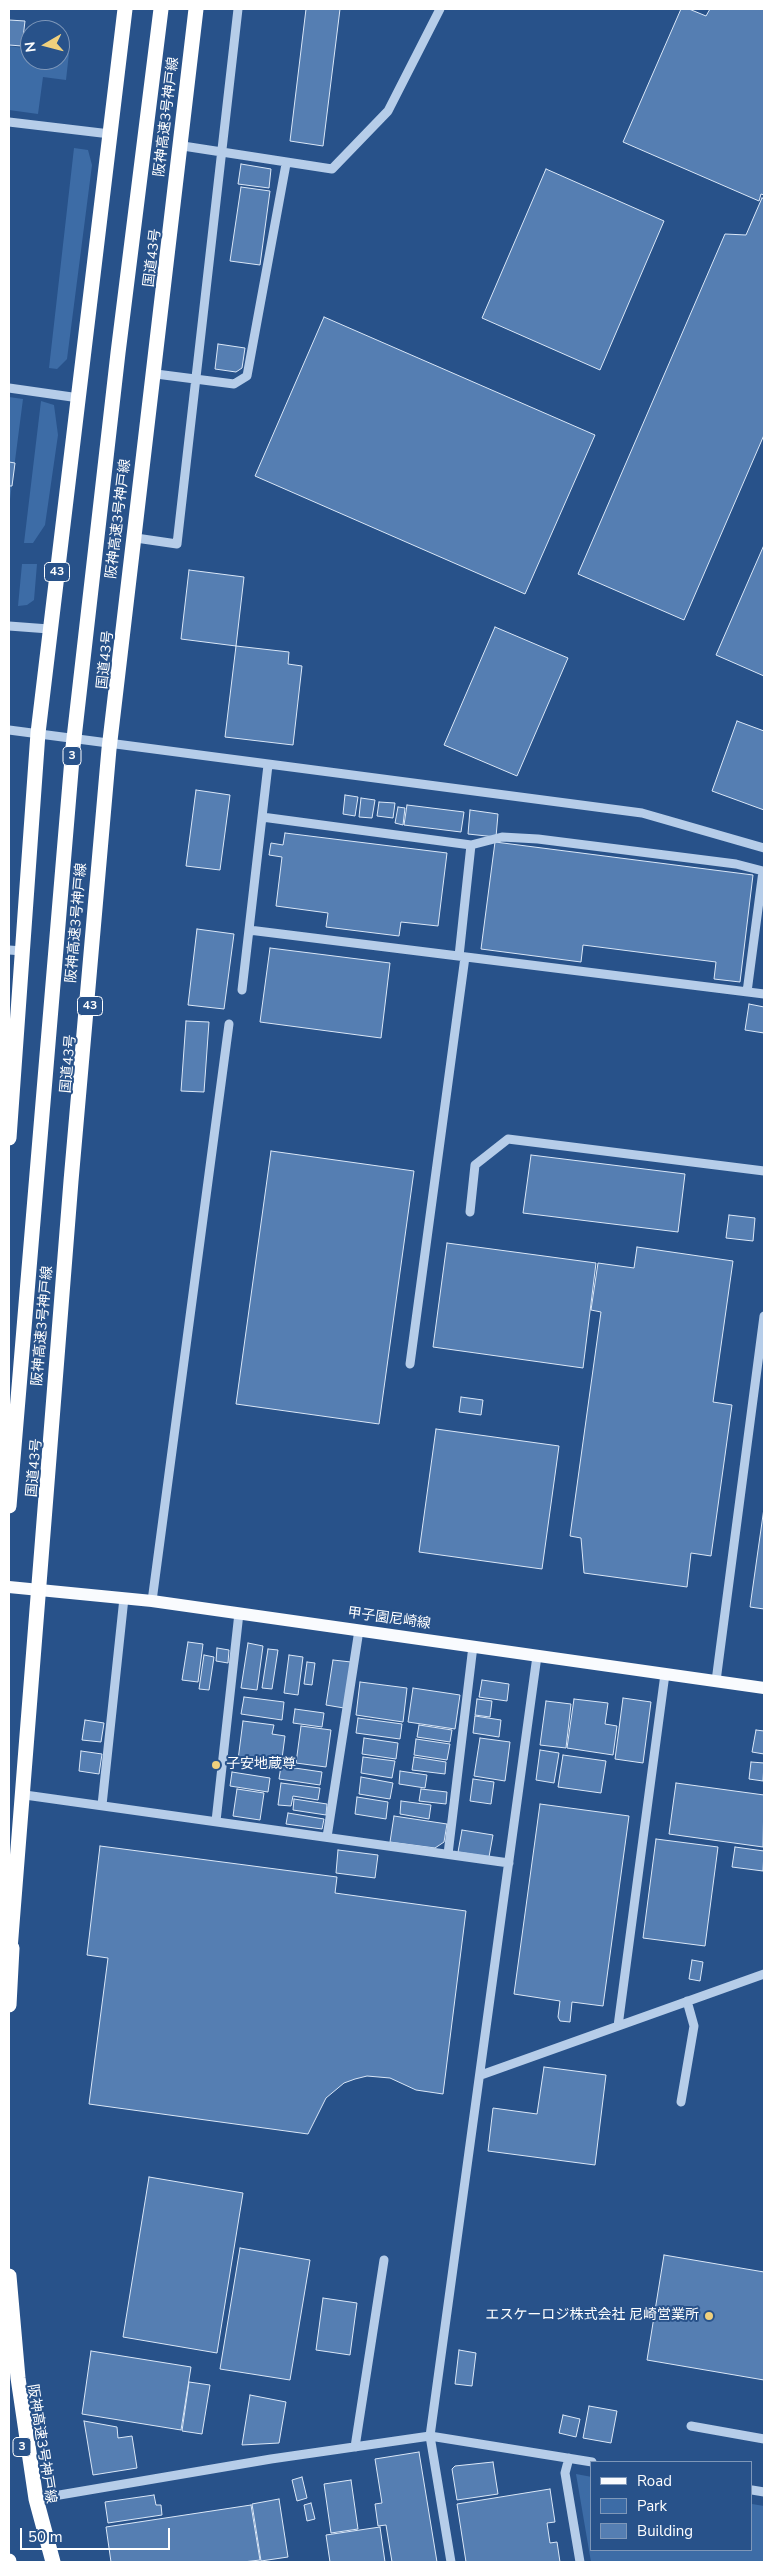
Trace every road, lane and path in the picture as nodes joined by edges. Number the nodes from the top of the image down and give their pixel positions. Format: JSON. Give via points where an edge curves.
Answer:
{"nodes":[{"id":1,"x":125,"y":9,"type":"edge"},
{"id":2,"x":161,"y":9,"type":"edge"},
{"id":3,"x":196,"y":9,"type":"edge"},
{"id":4,"x":201,"y":9,"type":"edge"},
{"id":5,"x":238,"y":9,"type":"edge"},
{"id":6,"x":440,"y":9,"type":"edge"},
{"id":7,"x":9,"y":122,"type":"edge"},
{"id":8,"x":110,"y":134,"type":"junction"},
{"id":9,"x":183,"y":146,"type":"junction"},
{"id":10,"x":220,"y":152,"type":"junction"},
{"id":11,"x":286,"y":164,"type":"junction"},
{"id":12,"x":156,"y":374,"type":"junction"},
{"id":13,"x":197,"y":379,"type":"junction"},
{"id":14,"x":9,"y":388,"type":"edge"},
{"id":15,"x":79,"y":398,"type":"junction"},
{"id":16,"x":136,"y":538,"type":"junction"},
{"id":17,"x":9,"y":626,"type":"edge"},
{"id":18,"x":49,"y":628,"type":"junction"},
{"id":19,"x":9,"y":730,"type":"edge"},
{"id":20,"x":38,"y":733,"type":"junction"},
{"id":21,"x":113,"y":744,"type":"junction"},
{"id":22,"x":268,"y":765,"type":"junction"},
{"id":23,"x":262,"y":817,"type":"junction"},
{"id":24,"x":472,"y":844,"type":"junction"},
{"id":25,"x":764,"y":848,"type":"edge"},
{"id":26,"x":249,"y":930,"type":"junction"},
{"id":27,"x":16,"y":951,"type":"edge"},
{"id":28,"x":462,"y":956,"type":"junction"},
{"id":29,"x":242,"y":990,"type":"dead end"},
{"id":30,"x":747,"y":992,"type":"junction"},
{"id":31,"x":764,"y":994,"type":"edge"},
{"id":32,"x":229,"y":1024,"type":"dead end"},
{"id":33,"x":10,"y":1102,"type":"edge"},
{"id":34,"x":9,"y":1138,"type":"edge"},
{"id":35,"x":764,"y":1171,"type":"edge"},
{"id":36,"x":470,"y":1212,"type":"dead end"},
{"id":37,"x":764,"y":1316,"type":"edge"},
{"id":38,"x":410,"y":1364,"type":"dead end"},
{"id":39,"x":9,"y":1506,"type":"edge"},
{"id":40,"x":9,"y":1587,"type":"edge"},
{"id":41,"x":42,"y":1589,"type":"junction"},
{"id":42,"x":124,"y":1598,"type":"junction"},
{"id":43,"x":152,"y":1601,"type":"junction"},
{"id":44,"x":239,"y":1613,"type":"junction"},
{"id":45,"x":359,"y":1630,"type":"junction"},
{"id":46,"x":473,"y":1646,"type":"junction"},
{"id":47,"x":538,"y":1656,"type":"junction"},
{"id":48,"x":665,"y":1674,"type":"junction"},
{"id":49,"x":716,"y":1681,"type":"junction"},
{"id":50,"x":764,"y":1688,"type":"edge"},
{"id":51,"x":25,"y":1794,"type":"junction"},
{"id":52,"x":102,"y":1805,"type":"junction"},
{"id":53,"x":216,"y":1821,"type":"junction"},
{"id":54,"x":327,"y":1837,"type":"junction"},
{"id":55,"x":448,"y":1854,"type":"junction"},
{"id":56,"x":509,"y":1863,"type":"junction"},
{"id":57,"x":9,"y":1962,"type":"edge"},
{"id":58,"x":764,"y":1974,"type":"edge"},
{"id":59,"x":688,"y":2002,"type":"junction"},
{"id":60,"x":9,"y":2005,"type":"edge"},
{"id":61,"x":618,"y":2026,"type":"junction"},
{"id":62,"x":480,"y":2075,"type":"junction"},
{"id":63,"x":681,"y":2102,"type":"dead end"},
{"id":64,"x":384,"y":2260,"type":"dead end"},
{"id":65,"x":9,"y":2276,"type":"edge"},
{"id":66,"x":9,"y":2330,"type":"edge"},
{"id":67,"x":691,"y":2426,"type":"dead end"},
{"id":68,"x":430,"y":2436,"type":"junction"},
{"id":69,"x":764,"y":2439,"type":"edge"},
{"id":70,"x":354,"y":2447,"type":"junction"},
{"id":71,"x":569,"y":2458,"type":"junction"},
{"id":72,"x":590,"y":2462,"type":"edge"},
{"id":73,"x":36,"y":2499,"type":"junction"},
{"id":74,"x":45,"y":2562,"type":"edge"},
{"id":75,"x":53,"y":2562,"type":"edge"},
{"id":76,"x":450,"y":2562,"type":"edge"},
{"id":77,"x":580,"y":2562,"type":"edge"}],
"edges":[{"from":1,"to":8,"type":"highway","number":"43"},
{"from":2,"to":39,"type":"highway","name":"阪神高速3号神戸線","number":"3","bridge":true,"via":[[73,747]]},
{"from":3,"to":57,"type":"highway","name":"阪神高速3号神戸線","bridge":true,"via":[[109,749]]},
{"from":4,"to":9,"type":"highway","name":"国道43号","number":"43"},
{"from":5,"to":10,"type":"street"},
{"from":6,"to":11,"type":"street","via":[[388,111],[332,169]]},
{"from":7,"to":8,"type":"street"},
{"from":8,"to":15,"type":"highway","number":"43"},
{"from":9,"to":10,"type":"street"},
{"from":9,"to":12,"type":"highway","name":"国道43号","number":"43"},
{"from":10,"to":11,"type":"street"},
{"from":10,"to":13,"type":"street"},
{"from":11,"to":13,"type":"street","via":[[247,376],[234,384]]},
{"from":12,"to":13,"type":"street"},
{"from":12,"to":16,"type":"highway","name":"国道43号","number":"43"},
{"from":13,"to":16,"type":"street","via":[[177,544]]},
{"from":14,"to":15,"type":"street"},
{"from":15,"to":18,"type":"highway","number":"43"},
{"from":16,"to":21,"type":"highway","name":"国道43号","number":"43"},
{"from":17,"to":18,"type":"street"},
{"from":18,"to":20,"type":"highway","number":"43"},
{"from":19,"to":20,"type":"street"},
{"from":20,"to":21,"type":"street"},
{"from":20,"to":27,"type":"highway","number":"43"},
{"from":21,"to":22,"type":"street"},
{"from":21,"to":41,"type":"highway","name":"国道43号","number":"43"},
{"from":22,"to":23,"type":"street"},
{"from":22,"to":25,"type":"street","via":[[642,813]]},
{"from":23,"to":24,"type":"street"},
{"from":23,"to":26,"type":"street"},
{"from":24,"to":28,"type":"street"},
{"from":24,"to":30,"type":"street","via":[[502,837],[538,839],[736,864],[763,871]]},
{"from":26,"to":28,"type":"street"},
{"from":26,"to":29,"type":"street"},
{"from":27,"to":33,"type":"highway","number":"43"},
{"from":28,"to":30,"type":"street"},
{"from":28,"to":38,"type":"street"},
{"from":30,"to":31,"type":"street"},
{"from":32,"to":43,"type":"street"},
{"from":33,"to":34,"type":"highway","number":"43"},
{"from":35,"to":36,"type":"street","via":[[508,1138],[475,1165]]},
{"from":37,"to":49,"type":"street"},
{"from":40,"to":41,"type":"main road","name":"甲子園尼崎線"},
{"from":41,"to":42,"type":"main road","name":"甲子園尼崎線"},
{"from":41,"to":51,"type":"highway","name":"国道43号","number":"43"},
{"from":42,"to":43,"type":"main road","name":"甲子園尼崎線"},
{"from":42,"to":52,"type":"street"},
{"from":43,"to":44,"type":"main road","name":"甲子園尼崎線"},
{"from":44,"to":45,"type":"main road","name":"甲子園尼崎線"},
{"from":44,"to":53,"type":"street"},
{"from":45,"to":46,"type":"main road","name":"甲子園尼崎線"},
{"from":45,"to":54,"type":"street"},
{"from":46,"to":47,"type":"main road","name":"甲子園尼崎線"},
{"from":46,"to":55,"type":"street"},
{"from":47,"to":48,"type":"main road","name":"甲子園尼崎線"},
{"from":47,"to":56,"type":"street"},
{"from":48,"to":49,"type":"main road","name":"甲子園尼崎線"},
{"from":48,"to":61,"type":"street"},
{"from":49,"to":50,"type":"main road","name":"甲子園尼崎線"},
{"from":51,"to":52,"type":"street"},
{"from":51,"to":60,"type":"highway","name":"国道43号","number":"43","via":[[16,1879]]},
{"from":52,"to":53,"type":"street"},
{"from":53,"to":54,"type":"street"},
{"from":54,"to":55,"type":"street"},
{"from":55,"to":56,"type":"street"},
{"from":56,"to":62,"type":"street"},
{"from":58,"to":59,"type":"street"},
{"from":59,"to":61,"type":"street"},
{"from":59,"to":63,"type":"street","via":[[694,2026]]},
{"from":61,"to":62,"type":"street"},
{"from":62,"to":68,"type":"street"},
{"from":64,"to":70,"type":"street"},
{"from":65,"to":73,"type":"highway","via":[[18,2378]]},
{"from":66,"to":74,"type":"highway","name":"阪神高速3号神戸線","number":"3","via":[[22,2448]]},
{"from":67,"to":69,"type":"street"},
{"from":68,"to":70,"type":"street"},
{"from":68,"to":71,"type":"street"},
{"from":68,"to":76,"type":"street"},
{"from":70,"to":73,"type":"street"},
{"from":71,"to":72,"type":"street"},
{"from":71,"to":77,"type":"street","via":[[565,2472]]},
{"from":73,"to":75,"type":"highway"}]}
